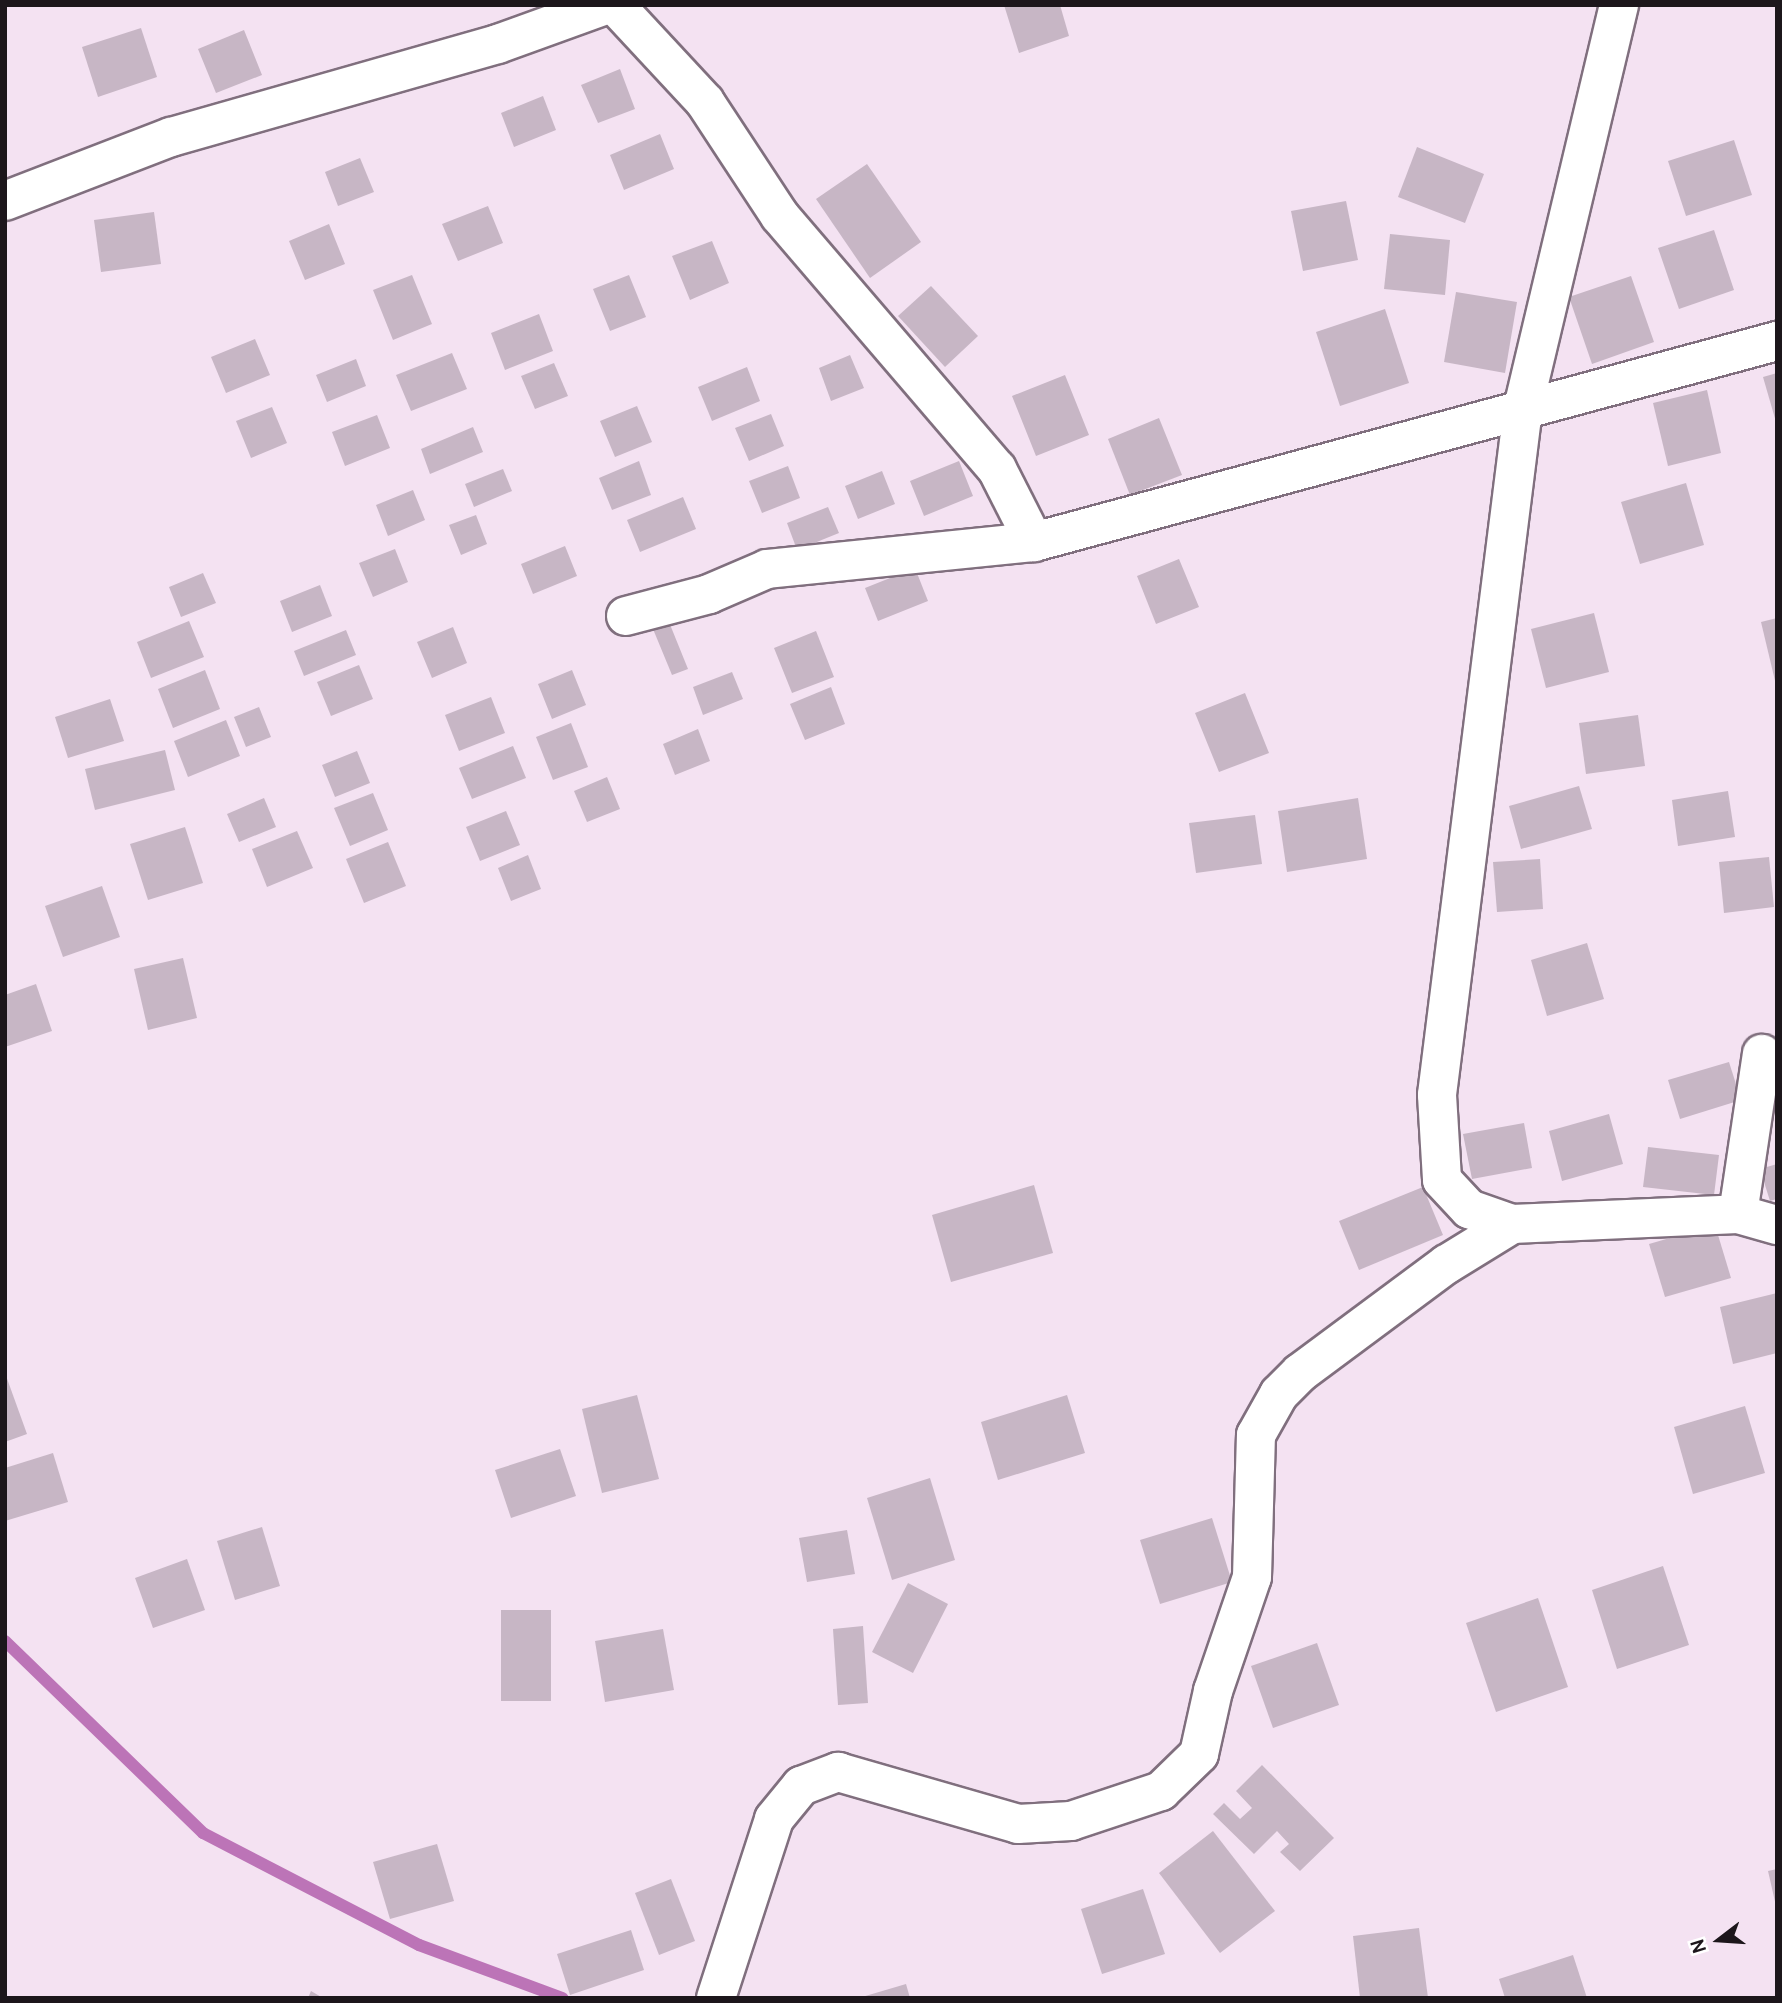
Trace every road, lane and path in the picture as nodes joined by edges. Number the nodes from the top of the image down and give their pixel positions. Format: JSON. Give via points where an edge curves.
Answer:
{"nodes":[{"id":1,"x":606,"y":5,"type":"edge"},
{"id":2,"x":615,"y":5,"type":"edge"},
{"id":3,"x":1619,"y":5,"type":"edge"},
{"id":4,"x":5,"y":201,"type":"edge"},
{"id":5,"x":1777,"y":341,"type":"edge"},
{"id":6,"x":1523,"y":410,"type":"junction"},
{"id":7,"x":1034,"y":542,"type":"junction"},
{"id":8,"x":626,"y":616,"type":"dead end"},
{"id":9,"x":1762,"y":1054,"type":"dead end"},
{"id":10,"x":1738,"y":1214,"type":"junction"},
{"id":11,"x":1512,"y":1224,"type":"junction"},
{"id":12,"x":1777,"y":1225,"type":"edge"},
{"id":13,"x":716,"y":1998,"type":"edge"}],
"edges":[{"from":1,"to":4,"type":"street","via":[[498,44],[171,137]]},
{"from":2,"to":7,"type":"street","via":[[705,102],[780,216],[997,469]]},
{"from":3,"to":6,"type":"street"},
{"from":5,"to":6,"type":"street"},
{"from":6,"to":7,"type":"street"},
{"from":6,"to":11,"type":"street","via":[[1437,1095],[1442,1180],[1469,1209]]},
{"from":7,"to":8,"type":"street","via":[[767,569],[709,594]]},
{"from":9,"to":10,"type":"street"},
{"from":10,"to":11,"type":"street"},
{"from":10,"to":12,"type":"street"},
{"from":11,"to":13,"type":"street","via":[[1447,1264],[1300,1373],[1279,1394],[1256,1435],[1252,1577],[1213,1691],[1199,1754],[1161,1791],[1071,1821],[1018,1824],[838,1772],[801,1786],[774,1819]]}]}
